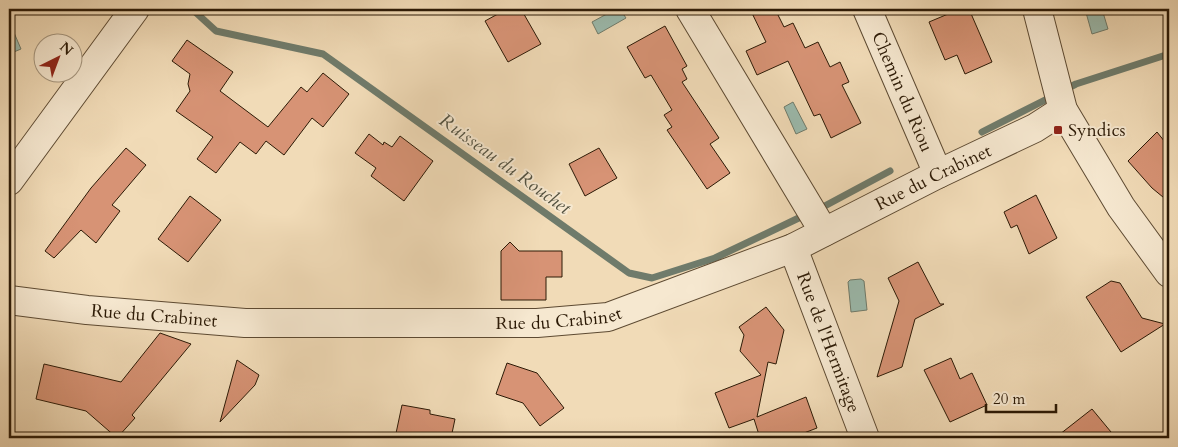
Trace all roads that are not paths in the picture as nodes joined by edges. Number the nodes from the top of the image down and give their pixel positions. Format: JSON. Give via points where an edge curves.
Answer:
{"nodes":[{"id":1,"x":135,"y":9,"type":"edge"},
{"id":2,"x":690,"y":9,"type":"edge"},
{"id":3,"x":867,"y":9,"type":"edge"},
{"id":4,"x":1037,"y":9,"type":"edge"},
{"id":5,"x":1060,"y":99,"type":"junction"},
{"id":6,"x":938,"y":174,"type":"junction"},
{"id":7,"x":9,"y":181,"type":"edge"},
{"id":8,"x":824,"y":232,"type":"junction"},
{"id":9,"x":793,"y":248,"type":"junction"},
{"id":10,"x":1169,"y":273,"type":"edge"},
{"id":11,"x":9,"y":300,"type":"edge"},
{"id":12,"x":865,"y":438,"type":"edge"}],
"edges":[{"from":1,"to":7,"type":"street"},
{"from":2,"to":8,"type":"street"},
{"from":3,"to":6,"type":"street","name":"Chemin du Riou"},
{"from":4,"to":5,"type":"street"},
{"from":5,"to":6,"type":"street","name":"Rue du Crabinet","via":[[1035,128]]},
{"from":5,"to":10,"type":"street","via":[[1121,207]]},
{"from":6,"to":8,"type":"street","name":"Rue du Crabinet"},
{"from":8,"to":9,"type":"street","name":"Rue du Crabinet"},
{"from":9,"to":11,"type":"street","name":"Rue du Crabinet","via":[[608,317],[537,323],[245,324]]},
{"from":9,"to":12,"type":"street","name":"Rue de l'Hermitage"}]}
